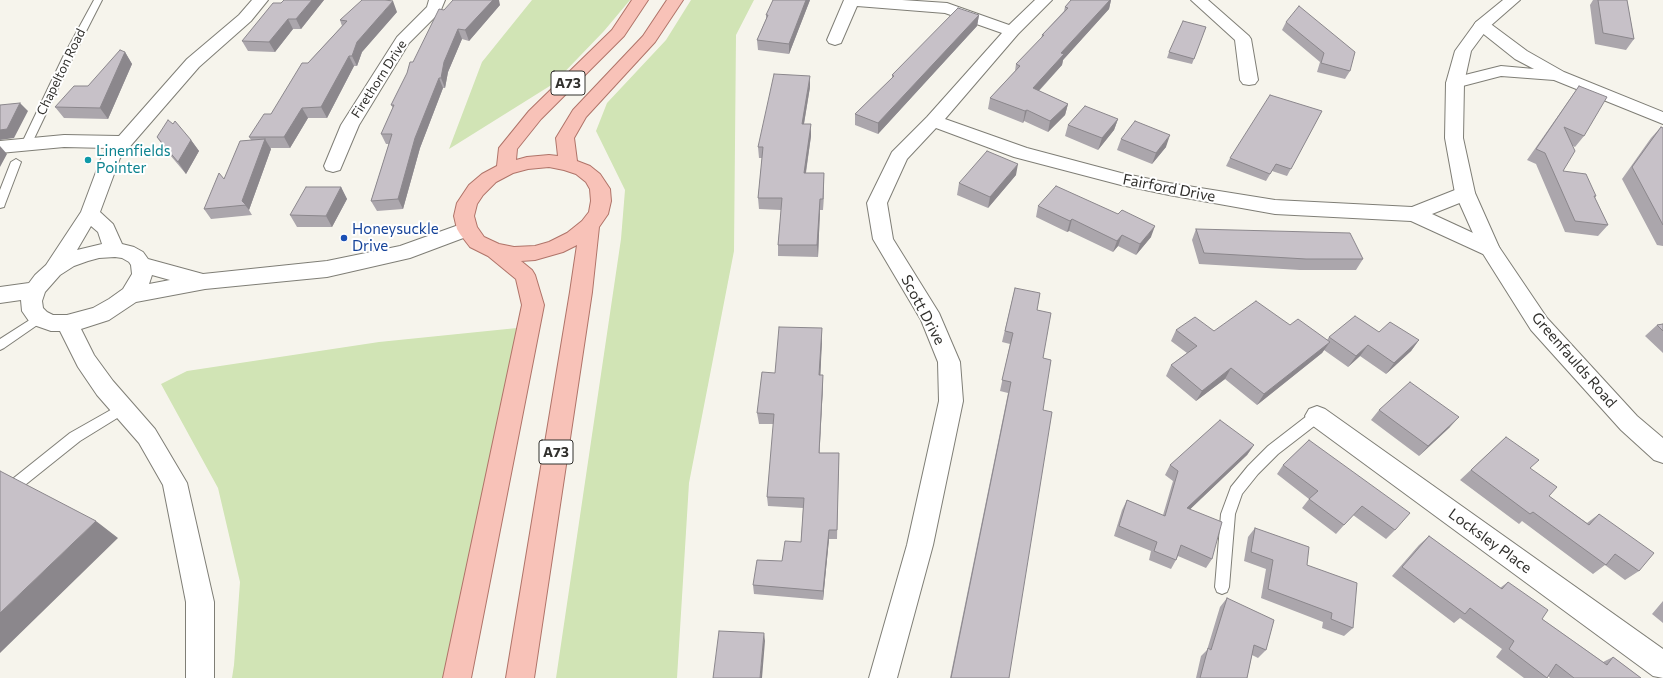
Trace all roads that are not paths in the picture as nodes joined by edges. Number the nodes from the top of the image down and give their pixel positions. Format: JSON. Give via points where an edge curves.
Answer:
{"nodes":[{"id":1,"x":98,"y":0,"type":"edge"},
{"id":2,"x":260,"y":0,"type":"edge"},
{"id":3,"x":437,"y":0,"type":"edge"},
{"id":4,"x":640,"y":0,"type":"edge"},
{"id":5,"x":675,"y":0,"type":"edge"},
{"id":6,"x":1044,"y":0,"type":"edge"},
{"id":7,"x":1199,"y":0,"type":"edge"},
{"id":8,"x":1512,"y":0,"type":"edge"},
{"id":9,"x":852,"y":1,"type":"edge"},
{"id":10,"x":1482,"y":25,"type":"junction"},
{"id":11,"x":1012,"y":31,"type":"junction"},
{"id":12,"x":835,"y":40,"type":"dead end"},
{"id":13,"x":1558,"y":76,"type":"junction"},
{"id":14,"x":1249,"y":80,"type":"dead end"},
{"id":15,"x":1455,"y":83,"type":"junction"},
{"id":16,"x":1663,"y":118,"type":"edge"},
{"id":17,"x":933,"y":121,"type":"junction"},
{"id":18,"x":124,"y":142,"type":"junction"},
{"id":19,"x":26,"y":145,"type":"junction"},
{"id":20,"x":0,"y":147,"type":"edge"},
{"id":21,"x":16,"y":162,"type":"dead end"},
{"id":22,"x":568,"y":164,"type":"junction"},
{"id":23,"x":333,"y":166,"type":"dead end"},
{"id":24,"x":506,"y":169,"type":"junction"},
{"id":25,"x":1465,"y":193,"type":"junction"},
{"id":26,"x":0,"y":204,"type":"edge"},
{"id":27,"x":90,"y":213,"type":"junction"},
{"id":28,"x":1414,"y":214,"type":"junction"},
{"id":29,"x":589,"y":226,"type":"junction"},
{"id":30,"x":467,"y":229,"type":"junction"},
{"id":31,"x":1490,"y":249,"type":"junction"},
{"id":32,"x":115,"y":250,"type":"junction"},
{"id":33,"x":495,"y":251,"type":"junction"},
{"id":34,"x":141,"y":264,"type":"junction"},
{"id":35,"x":53,"y":270,"type":"junction"},
{"id":36,"x":205,"y":282,"type":"junction"},
{"id":37,"x":34,"y":290,"type":"junction"},
{"id":38,"x":0,"y":295,"type":"edge"},
{"id":39,"x":130,"y":295,"type":"junction"},
{"id":40,"x":40,"y":318,"type":"junction"},
{"id":41,"x":67,"y":323,"type":"junction"},
{"id":42,"x":0,"y":345,"type":"edge"},
{"id":43,"x":123,"y":408,"type":"junction"},
{"id":44,"x":1317,"y":416,"type":"joint"},
{"id":45,"x":1663,"y":453,"type":"edge"},
{"id":46,"x":0,"y":497,"type":"edge"},
{"id":47,"x":1222,"y":587,"type":"dead end"},
{"id":48,"x":1663,"y":666,"type":"edge"},
{"id":49,"x":200,"y":678,"type":"edge"},
{"id":50,"x":457,"y":678,"type":"edge"},
{"id":51,"x":520,"y":678,"type":"edge"},
{"id":52,"x":883,"y":678,"type":"edge"}],
"edges":[{"from":1,"to":19,"type":"lane","name":"Chapelton Road"},
{"from":2,"to":18,"type":"street","via":[[245,18],[193,62]]},
{"from":3,"to":23,"type":"street","name":"Firethorn Drive","via":[[434,9],[403,40],[350,125]]},
{"from":4,"to":24,"type":"main road","number":"A73","via":[[618,33],[535,116],[508,148]]},
{"from":5,"to":22,"type":"main road","number":"A73","via":[[649,39],[579,114],[565,138]]},
{"from":6,"to":11,"type":"street","name":"Scott Drive"},
{"from":7,"to":14,"type":"street","via":[[1243,39]]},
{"from":8,"to":10,"type":"street","name":"Greenfaulds Road"},
{"from":9,"to":11,"type":"street","via":[[947,8]]},
{"from":9,"to":12,"type":"street"},
{"from":10,"to":13,"type":"street","via":[[1520,55]]},
{"from":10,"to":15,"type":"street","name":"Greenfaulds Road","via":[[1464,51]]},
{"from":11,"to":17,"type":"street","name":"Scott Drive"},
{"from":13,"to":15,"type":"street","via":[[1501,70]]},
{"from":13,"to":16,"type":"street"},
{"from":15,"to":25,"type":"street","name":"Greenfaulds Road","via":[[1454,138]]},
{"from":17,"to":28,"type":"street","name":"Fairford Drive","via":[[1021,153],[1169,189],[1275,207]]},
{"from":17,"to":52,"type":"street","name":"Scott Drive","via":[[900,156],[877,203],[883,239],[931,319],[949,362],[951,400],[920,545]]},
{"from":18,"to":19,"type":"street","via":[[64,141]]},
{"from":18,"to":27,"type":"street","via":[[111,156]]},
{"from":19,"to":20,"type":"street"},
{"from":21,"to":26,"type":"lane"},
{"from":22,"to":24,"type":"main road","number":"A73","via":[[549,161],[527,163]]},
{"from":22,"to":29,"type":"main road","number":"A73","via":[[593,178],[600,189],[598,214]]},
{"from":24,"to":30,"type":"main road","number":"A73","via":[[489,178],[467,203],[464,216]]},
{"from":25,"to":28,"type":"street","name":"Fairford Drive"},
{"from":25,"to":31,"type":"street","name":"Greenfaulds Road"},
{"from":27,"to":32,"type":"street","via":[[106,229]]},
{"from":27,"to":35,"type":"street"},
{"from":28,"to":31,"type":"street","name":"Fairford Drive"},
{"from":29,"to":33,"type":"main road","number":"A73","via":[[574,238],[556,247],[514,254]]},
{"from":29,"to":51,"type":"main road","number":"A73","via":[[581,292]]},
{"from":30,"to":33,"type":"main road","number":"A73","via":[[477,242]]},
{"from":30,"to":36,"type":"street","via":[[402,253],[327,269]]},
{"from":31,"to":45,"type":"street","name":"Greenfaulds Road","via":[[1539,324],[1629,423]]},
{"from":32,"to":34,"type":"street","via":[[127,252],[136,257]]},
{"from":32,"to":35,"type":"street","via":[[83,255]]},
{"from":33,"to":50,"type":"main road","number":"A73","via":[[525,275],[533,305]]},
{"from":34,"to":36,"type":"street"},
{"from":34,"to":39,"type":"street","via":[[142,274]]},
{"from":35,"to":37,"type":"street"},
{"from":36,"to":39,"type":"street"},
{"from":37,"to":38,"type":"street"},
{"from":37,"to":40,"type":"street","via":[[32,311]]},
{"from":39,"to":41,"type":"street","via":[[101,314]]},
{"from":40,"to":41,"type":"street","via":[[51,323]]},
{"from":40,"to":42,"type":"lane"},
{"from":41,"to":43,"type":"street","via":[[86,361]]},
{"from":43,"to":46,"type":"lane","via":[[75,437]]},
{"from":43,"to":49,"type":"street","via":[[147,436],[175,483],[200,602]]},
{"from":44,"to":47,"type":"lane","via":[[1273,450],[1236,491],[1228,514]]},
{"from":44,"to":48,"type":"street","name":"Locksley Place"}]}
